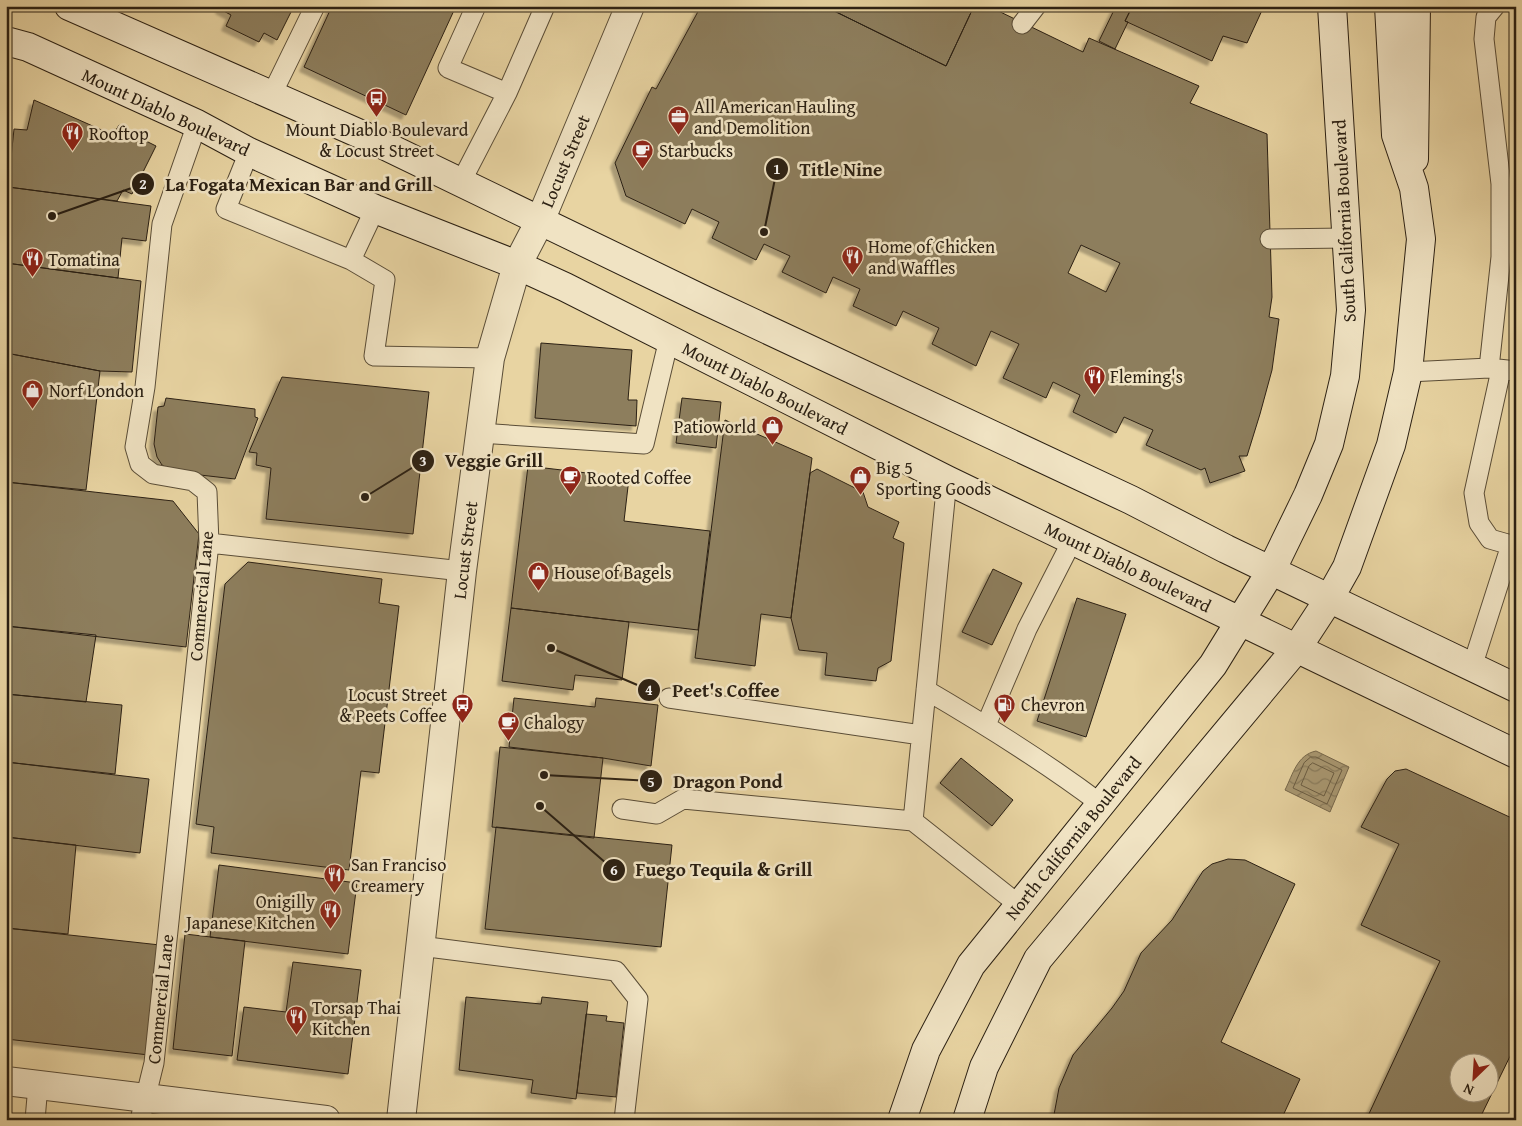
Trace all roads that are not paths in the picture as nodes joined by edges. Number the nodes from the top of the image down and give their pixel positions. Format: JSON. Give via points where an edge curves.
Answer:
{"nodes":[{"id":1,"x":68,"y":6,"type":"edge"},
{"id":2,"x":314,"y":6,"type":"edge"},
{"id":3,"x":476,"y":6,"type":"edge"},
{"id":4,"x":545,"y":6,"type":"edge"},
{"id":5,"x":630,"y":6,"type":"edge"},
{"id":6,"x":1036,"y":6,"type":"edge"},
{"id":7,"x":1332,"y":6,"type":"edge"},
{"id":8,"x":1389,"y":6,"type":"edge"},
{"id":9,"x":1416,"y":6,"type":"edge"},
{"id":10,"x":1495,"y":6,"type":"edge"},
{"id":11,"x":1022,"y":24,"type":"dead end"},
{"id":12,"x":6,"y":41,"type":"edge"},
{"id":13,"x":507,"y":93,"type":"junction"},
{"id":14,"x":272,"y":94,"type":"junction"},
{"id":15,"x":197,"y":124,"type":"junction"},
{"id":16,"x":249,"y":152,"type":"junction"},
{"id":17,"x":461,"y":182,"type":"junction"},
{"id":18,"x":1414,"y":188,"type":"junction"},
{"id":19,"x":375,"y":209,"type":"junction"},
{"id":20,"x":540,"y":221,"type":"junction"},
{"id":21,"x":1346,"y":238,"type":"junction"},
{"id":22,"x":1270,"y":239,"type":"dead end"},
{"id":23,"x":350,"y":260,"type":"junction"},
{"id":24,"x":518,"y":265,"type":"junction"},
{"id":25,"x":669,"y":339,"type":"junction"},
{"id":26,"x":490,"y":358,"type":"junction"},
{"id":27,"x":1502,"y":370,"type":"edge"},
{"id":28,"x":1408,"y":372,"type":"junction"},
{"id":29,"x":479,"y":433,"type":"junction"},
{"id":30,"x":947,"y":480,"type":"junction"},
{"id":31,"x":1073,"y":539,"type":"junction"},
{"id":32,"x":209,"y":543,"type":"junction"},
{"id":33,"x":1513,"y":544,"type":"edge"},
{"id":34,"x":462,"y":571,"type":"junction"},
{"id":35,"x":1271,"y":571,"type":"junction"},
{"id":36,"x":1329,"y":599,"type":"junction"},
{"id":37,"x":1241,"y":622,"type":"junction"},
{"id":38,"x":1297,"y":648,"type":"junction"},
{"id":39,"x":1472,"y":666,"type":"junction"},
{"id":40,"x":1516,"y":688,"type":"edge"},
{"id":41,"x":926,"y":690,"type":"junction"},
{"id":42,"x":670,"y":698,"type":"dead end"},
{"id":43,"x":986,"y":725,"type":"junction"},
{"id":44,"x":921,"y":735,"type":"junction"},
{"id":45,"x":1516,"y":754,"type":"edge"},
{"id":46,"x":1100,"y":804,"type":"junction"},
{"id":47,"x":622,"y":809,"type":"dead end"},
{"id":48,"x":913,"y":821,"type":"junction"},
{"id":49,"x":1019,"y":905,"type":"junction"},
{"id":50,"x":420,"y":946,"type":"junction"},
{"id":51,"x":6,"y":1081,"type":"edge"},
{"id":52,"x":38,"y":1085,"type":"junction"},
{"id":53,"x":143,"y":1109,"type":"edge"},
{"id":54,"x":35,"y":1120,"type":"edge"},
{"id":55,"x":326,"y":1120,"type":"edge"},
{"id":56,"x":401,"y":1120,"type":"edge"},
{"id":57,"x":624,"y":1120,"type":"edge"},
{"id":58,"x":902,"y":1120,"type":"edge"},
{"id":59,"x":967,"y":1120,"type":"edge"}],
"edges":[{"from":1,"to":14,"type":"main road"},
{"from":2,"to":14,"type":"lane"},
{"from":3,"to":13,"type":"lane","via":[[448,68]]},
{"from":4,"to":13,"type":"lane"},
{"from":5,"to":20,"type":"main road","name":"Locust Street"},
{"from":6,"to":11,"type":"lane"},
{"from":7,"to":21,"type":"main road","name":"South California Boulevard"},
{"from":8,"to":18,"type":"main road","via":[[1396,135]]},
{"from":9,"to":18,"type":"main road"},
{"from":10,"to":27,"type":"lane","via":[[1486,17],[1484,39],[1501,184]]},
{"from":12,"to":15,"type":"main road","name":"Mount Diablo Boulevard","via":[[28,47]]},
{"from":13,"to":17,"type":"lane"},
{"from":14,"to":17,"type":"main road"},
{"from":15,"to":16,"type":"main road","name":"Mount Diablo Boulevard"},
{"from":15,"to":32,"type":"lane","name":"Commercial Lane","via":[[162,224],[145,387],[135,448],[140,464],[153,474],[193,481],[206,492]]},
{"from":16,"to":19,"type":"main road","name":"Mount Diablo Boulevard"},
{"from":16,"to":23,"type":"lane","via":[[226,209]]},
{"from":17,"to":20,"type":"main road"},
{"from":18,"to":28,"type":"main road","via":[[1422,239]]},
{"from":19,"to":23,"type":"lane"},
{"from":19,"to":24,"type":"main road","name":"Mount Diablo Boulevard"},
{"from":20,"to":24,"type":"main road","name":"Locust Street"},
{"from":20,"to":35,"type":"main road","via":[[1131,500]]},
{"from":21,"to":22,"type":"lane"},
{"from":21,"to":35,"type":"main road","name":"South California Boulevard","via":[[1351,310],[1345,376],[1329,444]]},
{"from":23,"to":26,"type":"lane","via":[[385,280],[374,356]]},
{"from":24,"to":25,"type":"main road","name":"Mount Diablo Boulevard"},
{"from":24,"to":26,"type":"main road","name":"Locust Street"},
{"from":25,"to":29,"type":"lane","via":[[644,444]]},
{"from":25,"to":30,"type":"main road","name":"Mount Diablo Boulevard"},
{"from":26,"to":29,"type":"main road","name":"Locust Street"},
{"from":27,"to":28,"type":"lane"},
{"from":27,"to":33,"type":"lane","via":[[1474,493],[1479,524],[1490,539]]},
{"from":28,"to":36,"type":"main road","via":[[1391,445],[1347,567]]},
{"from":29,"to":34,"type":"main road","name":"Locust Street"},
{"from":30,"to":31,"type":"main road","name":"Mount Diablo Boulevard"},
{"from":30,"to":41,"type":"lane"},
{"from":31,"to":37,"type":"main road","name":"Mount Diablo Boulevard"},
{"from":31,"to":43,"type":"lane","via":[[1027,629]]},
{"from":32,"to":34,"type":"lane","via":[[279,559]]},
{"from":32,"to":53,"type":"lane","name":"Commercial Lane","via":[[154,1063]]},
{"from":33,"to":39,"type":"lane"},
{"from":34,"to":50,"type":"main road","name":"Locust Street"},
{"from":35,"to":36,"type":"main road"},
{"from":35,"to":37,"type":"main road","name":"North California Boulevard"},
{"from":36,"to":38,"type":"main road"},
{"from":36,"to":39,"type":"main road"},
{"from":37,"to":38,"type":"main road","name":"Mount Diablo Boulevard"},
{"from":37,"to":46,"type":"main road","name":"North California Boulevard","via":[[1213,665]]},
{"from":38,"to":45,"type":"main road","name":"Mount Diablo Boulevard"},
{"from":38,"to":59,"type":"main road","via":[[1038,960],[984,1067]]},
{"from":39,"to":40,"type":"main road"},
{"from":41,"to":43,"type":"lane"},
{"from":41,"to":44,"type":"lane"},
{"from":42,"to":44,"type":"lane"},
{"from":43,"to":46,"type":"lane","via":[[1064,776]]},
{"from":44,"to":48,"type":"lane"},
{"from":46,"to":49,"type":"main road","name":"North California Boulevard"},
{"from":47,"to":48,"type":"lane","via":[[657,814],[683,799]]},
{"from":48,"to":49,"type":"lane"},
{"from":49,"to":58,"type":"main road","name":"North California Boulevard","via":[[971,965],[926,1050]]},
{"from":50,"to":56,"type":"main road","name":"Locust Street"},
{"from":50,"to":57,"type":"lane","via":[[616,972],[638,999]]},
{"from":51,"to":52,"type":"main road"},
{"from":52,"to":53,"type":"main road"},
{"from":52,"to":54,"type":"lane"},
{"from":53,"to":55,"type":"main road"}]}
